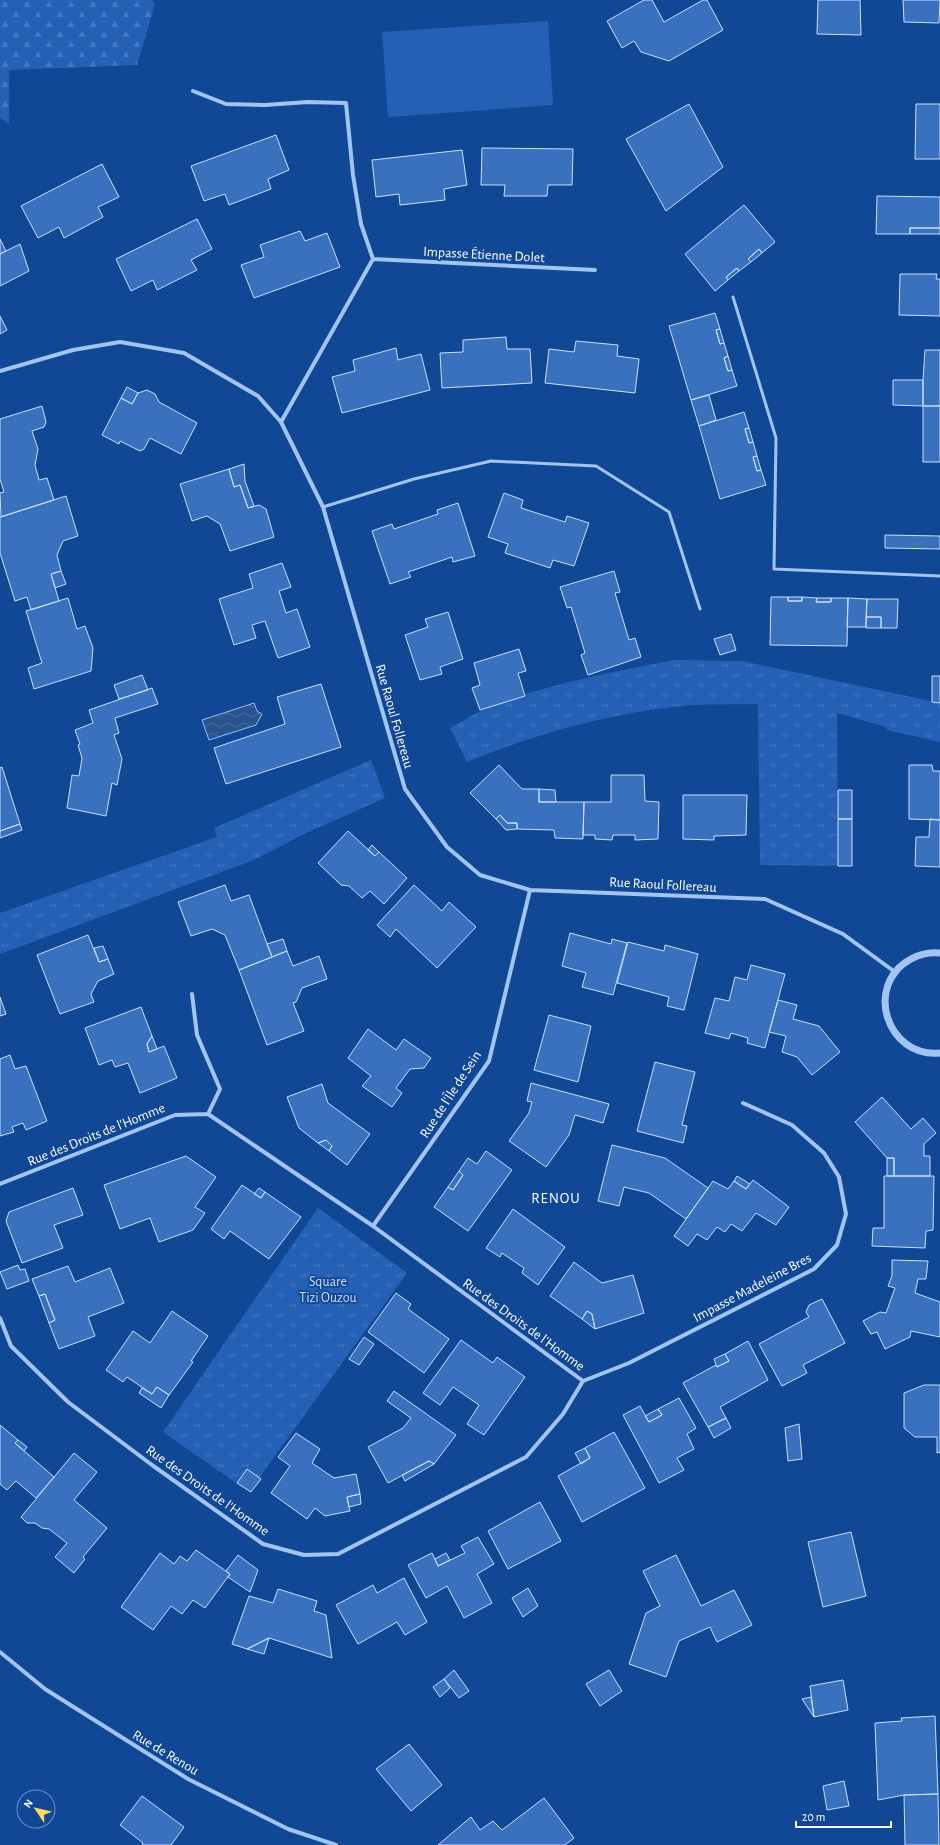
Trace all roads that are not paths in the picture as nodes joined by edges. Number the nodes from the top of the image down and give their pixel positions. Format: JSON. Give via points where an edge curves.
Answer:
{"nodes":[{"id":1,"x":193,"y":91,"type":"dead end"},
{"id":2,"x":373,"y":259,"type":"junction"},
{"id":3,"x":595,"y":270,"type":"dead end"},
{"id":4,"x":733,"y":297,"type":"dead end"},
{"id":5,"x":0,"y":371,"type":"edge"},
{"id":6,"x":281,"y":422,"type":"junction"},
{"id":7,"x":323,"y":507,"type":"junction"},
{"id":8,"x":940,"y":576,"type":"edge"},
{"id":9,"x":700,"y":608,"type":"dead end"},
{"id":10,"x":530,"y":890,"type":"junction"},
{"id":11,"x":940,"y":953,"type":"edge"},
{"id":12,"x":895,"y":972,"type":"junction"},
{"id":13,"x":192,"y":994,"type":"dead end"},
{"id":14,"x":940,"y":1053,"type":"edge"},
{"id":15,"x":744,"y":1103,"type":"dead end"},
{"id":16,"x":208,"y":1114,"type":"junction"},
{"id":17,"x":0,"y":1184,"type":"edge"},
{"id":18,"x":373,"y":1226,"type":"junction"},
{"id":19,"x":0,"y":1318,"type":"edge"},
{"id":20,"x":583,"y":1381,"type":"junction"},
{"id":21,"x":0,"y":1652,"type":"edge"},
{"id":22,"x":336,"y":1845,"type":"edge"}],
"edges":[{"from":1,"to":2,"type":"street","via":[[226,104],[346,103],[354,182],[362,224]]},
{"from":2,"to":3,"type":"street","name":"Impasse Étienne Dolet"},
{"from":2,"to":6,"type":"street"},
{"from":4,"to":8,"type":"lane","via":[[776,438],[774,570]]},
{"from":5,"to":6,"type":"street","name":"Rue Raoul Follereau","via":[[73,350],[120,342],[184,353],[258,396]]},
{"from":6,"to":7,"type":"street","name":"Rue Raoul Follereau"},
{"from":7,"to":9,"type":"lane","via":[[414,479],[491,461],[596,466],[669,512]]},
{"from":7,"to":10,"type":"street","name":"Rue Raoul Follereau","via":[[405,789],[447,847],[480,875]]},
{"from":10,"to":12,"type":"street","name":"Rue Raoul Follereau","via":[[765,899],[843,934]]},
{"from":10,"to":18,"type":"street","name":"Rue de l'Île de Sein","via":[[489,1061]]},
{"from":11,"to":12,"type":"street","via":[[920,955],[906,962]]},
{"from":12,"to":14,"type":"street","via":[[888,986],[885,1001],[886,1016],[892,1030],[902,1042],[916,1050],[931,1054]]},
{"from":13,"to":16,"type":"street","via":[[197,1035],[220,1089]]},
{"from":15,"to":20,"type":"street","name":"Impasse Madeleine Bres","via":[[792,1125],[824,1153],[838,1177],[846,1214],[836,1245],[814,1269],[629,1363]]},
{"from":16,"to":17,"type":"street","name":"Rue des Droits de l'Homme","via":[[175,1115]]},
{"from":16,"to":18,"type":"street","name":"Rue des Droits de l'Homme"},
{"from":18,"to":20,"type":"street","name":"Rue des Droits de l'Homme"},
{"from":19,"to":20,"type":"street","name":"Rue des Droits de l'Homme","via":[[11,1346],[68,1402],[263,1544],[304,1555],[338,1554],[526,1456],[564,1414]]},
{"from":21,"to":22,"type":"street","name":"Rue de Renou","via":[[45,1689],[188,1779],[288,1829]]}]}
